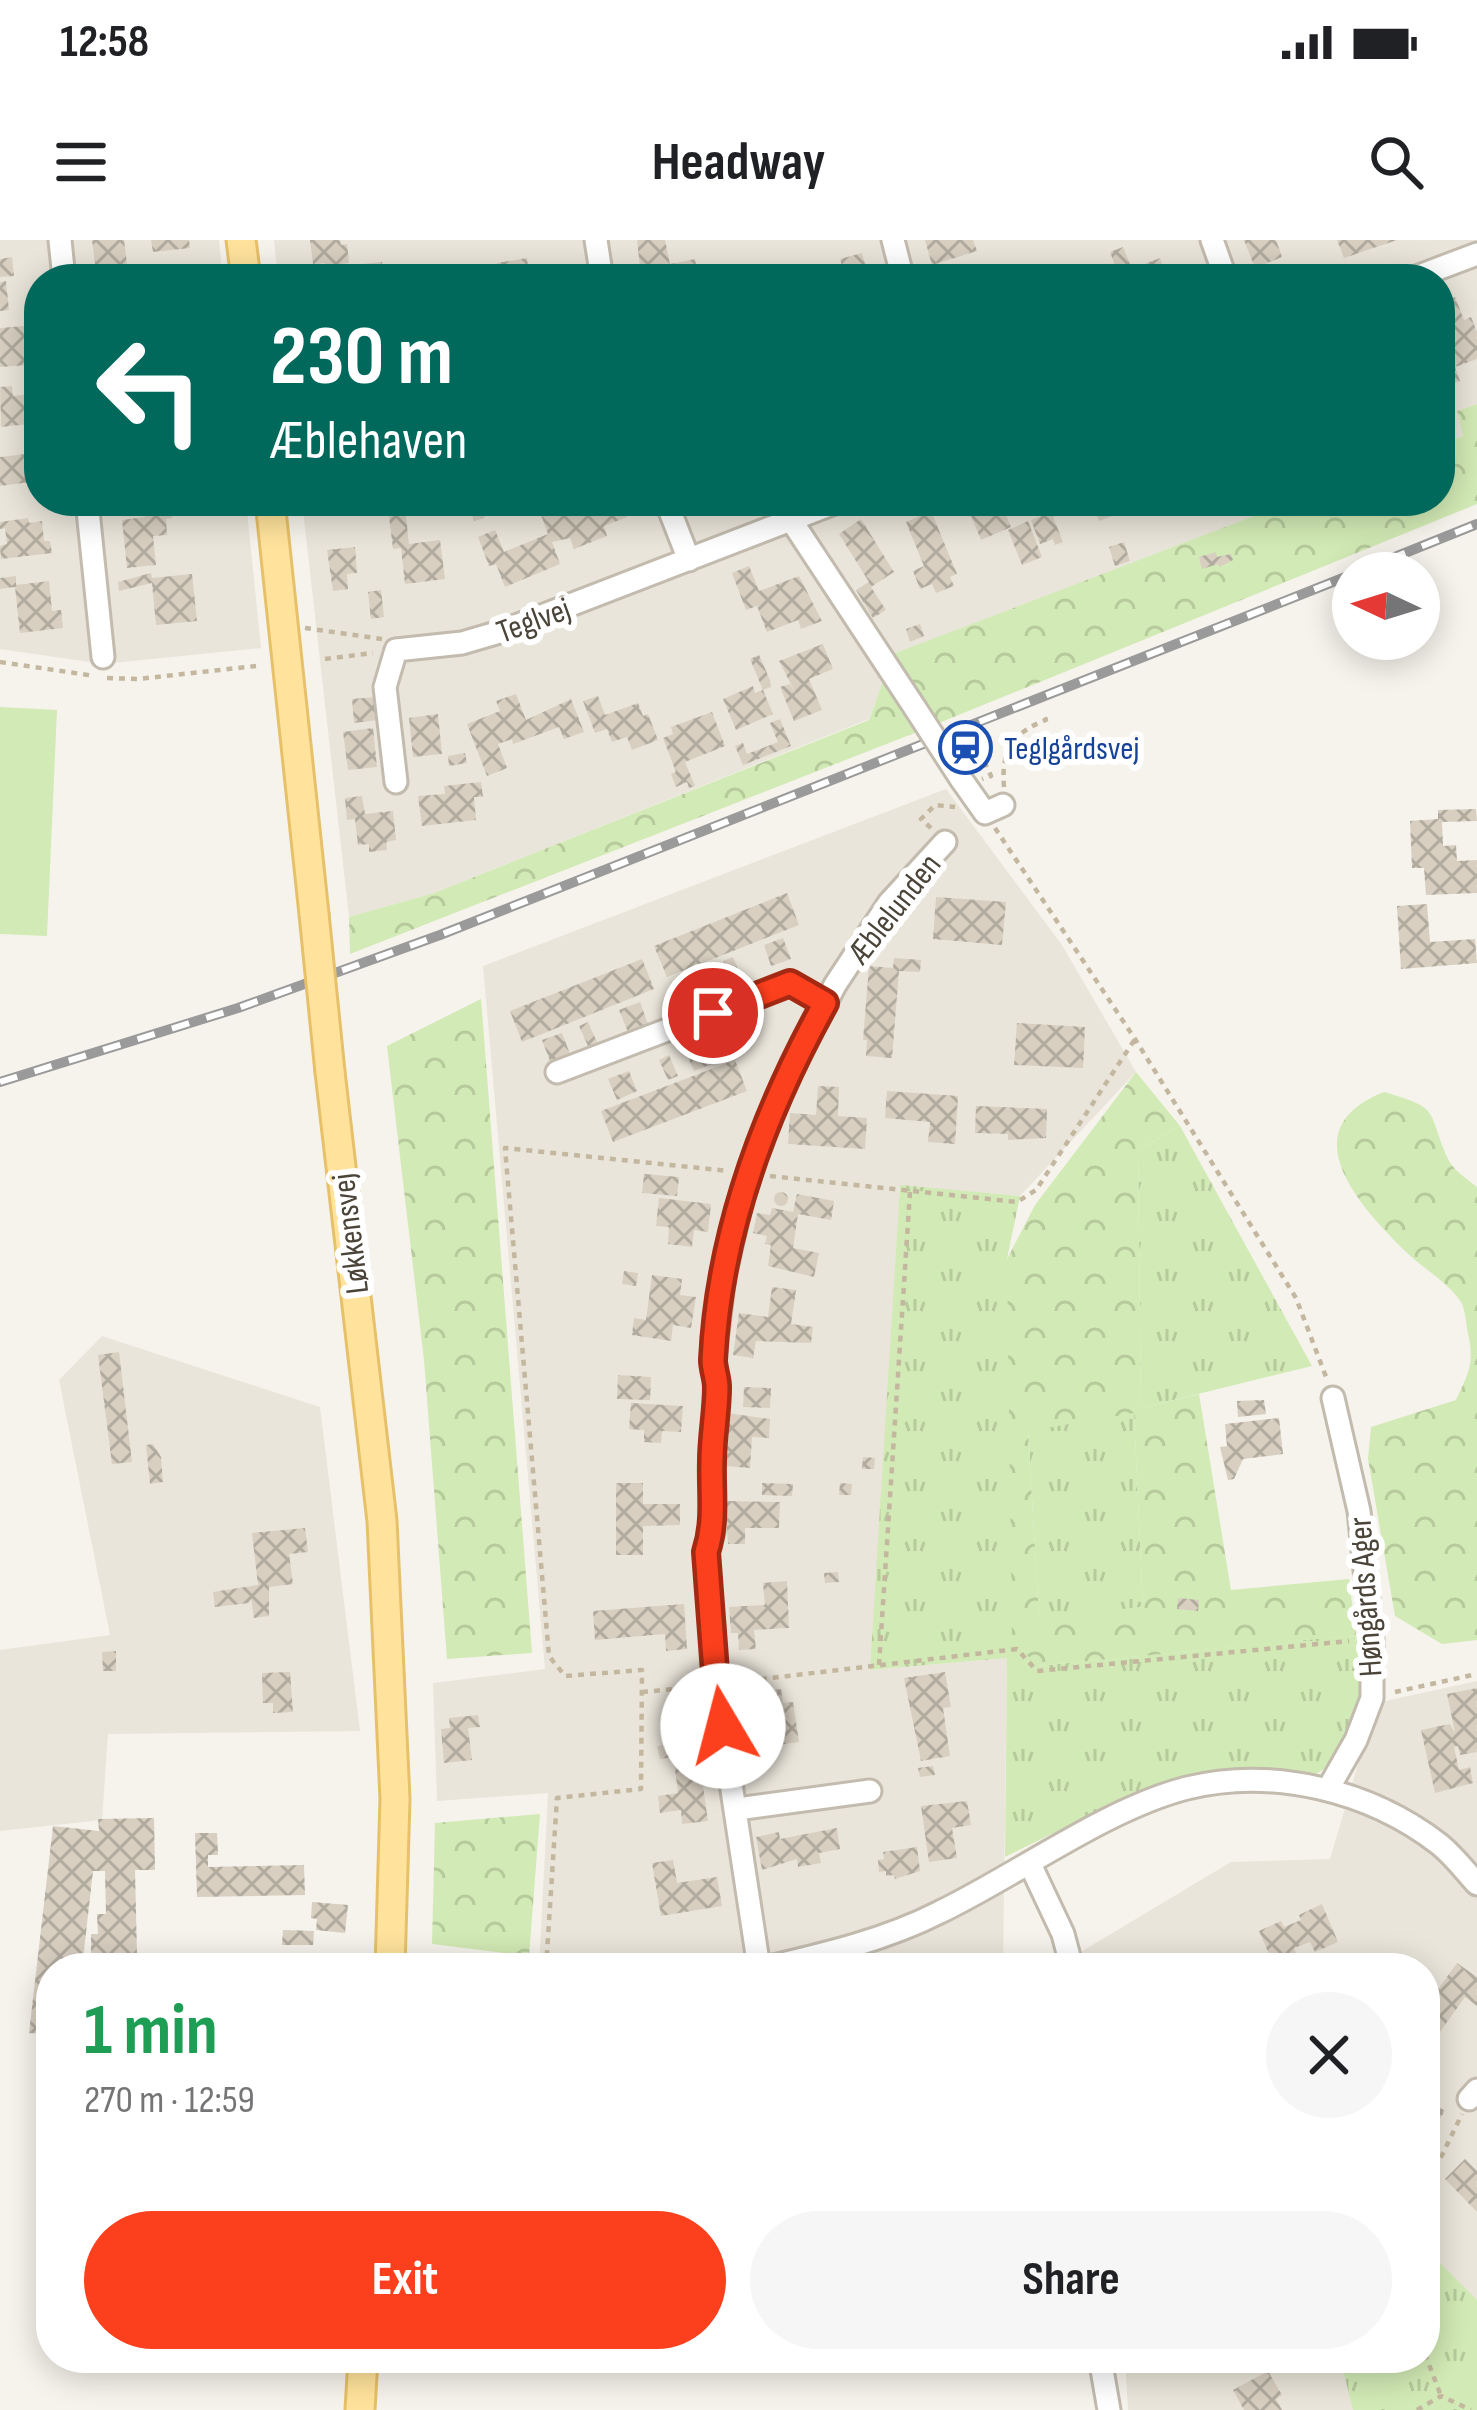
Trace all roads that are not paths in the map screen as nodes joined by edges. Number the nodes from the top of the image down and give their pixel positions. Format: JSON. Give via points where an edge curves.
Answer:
{"nodes":[{"id":1,"x":89,"y":516,"type":"edge"},
{"id":2,"x":272,"y":516,"type":"edge"},
{"id":3,"x":672,"y":516,"type":"edge"},
{"id":4,"x":801,"y":516,"type":"edge"},
{"id":5,"x":791,"y":520,"type":"junction"},
{"id":6,"x":689,"y":560,"type":"junction"},
{"id":7,"x":103,"y":657,"type":"dead end"},
{"id":8,"x":396,"y":782,"type":"dead end"},
{"id":9,"x":988,"y":806,"type":"road end"},
{"id":10,"x":945,"y":842,"type":"road end"},
{"id":11,"x":825,"y":1003,"type":"junction"},
{"id":12,"x":557,"y":1072,"type":"dead end"},
{"id":13,"x":1333,"y":1398,"type":"road end"},
{"id":14,"x":1328,"y":1789,"type":"junction"},
{"id":15,"x":870,"y":1791,"type":"dead end"},
{"id":16,"x":737,"y":1810,"type":"junction"},
{"id":17,"x":1030,"y":1864,"type":"junction"},
{"id":18,"x":1477,"y":1884,"type":"edge"},
{"id":19,"x":390,"y":1953,"type":"edge"},
{"id":20,"x":760,"y":1953,"type":"edge"},
{"id":21,"x":830,"y":1953,"type":"edge"},
{"id":22,"x":1068,"y":1953,"type":"edge"},
{"id":23,"x":362,"y":2373,"type":"edge"},
{"id":24,"x":1102,"y":2373,"type":"edge"},
{"id":25,"x":360,"y":2410,"type":"edge"},
{"id":26,"x":1108,"y":2410,"type":"edge"}],
"edges":[{"from":1,"to":7,"type":"street"},
{"from":2,"to":19,"type":"main road","name":"Løkkensvej","bridge":true,"via":[[382,1521],[395,1774]]},
{"from":3,"to":6,"type":"street"},
{"from":4,"to":5,"type":"street","name":"Teglvej"},
{"from":5,"to":6,"type":"street","name":"Teglvej"},
{"from":5,"to":9,"type":"street","bridge":true,"via":[[962,779]]},
{"from":6,"to":8,"type":"street","name":"Teglvej","via":[[483,637],[396,650],[385,687]]},
{"from":10,"to":11,"type":"street","name":"Æblelunden","via":[[889,903]]},
{"from":11,"to":12,"type":"street","via":[[790,983]]},
{"from":11,"to":16,"type":"street","name":"Æblelunden","via":[[748,1173],[713,1366],[706,1552]]},
{"from":13,"to":14,"type":"street","name":"Høngårds Ager","via":[[1359,1511],[1372,1697]]},
{"from":14,"to":17,"type":"street","via":[[1249,1779],[1186,1789]]},
{"from":14,"to":18,"type":"street","via":[[1397,1816],[1442,1846]]},
{"from":15,"to":16,"type":"street"},
{"from":16,"to":20,"type":"street","name":"Æblelunden"},
{"from":17,"to":21,"type":"street","via":[[936,1915]]},
{"from":17,"to":22,"type":"street"},
{"from":23,"to":25,"type":"main road"},
{"from":24,"to":26,"type":"street"}]}
